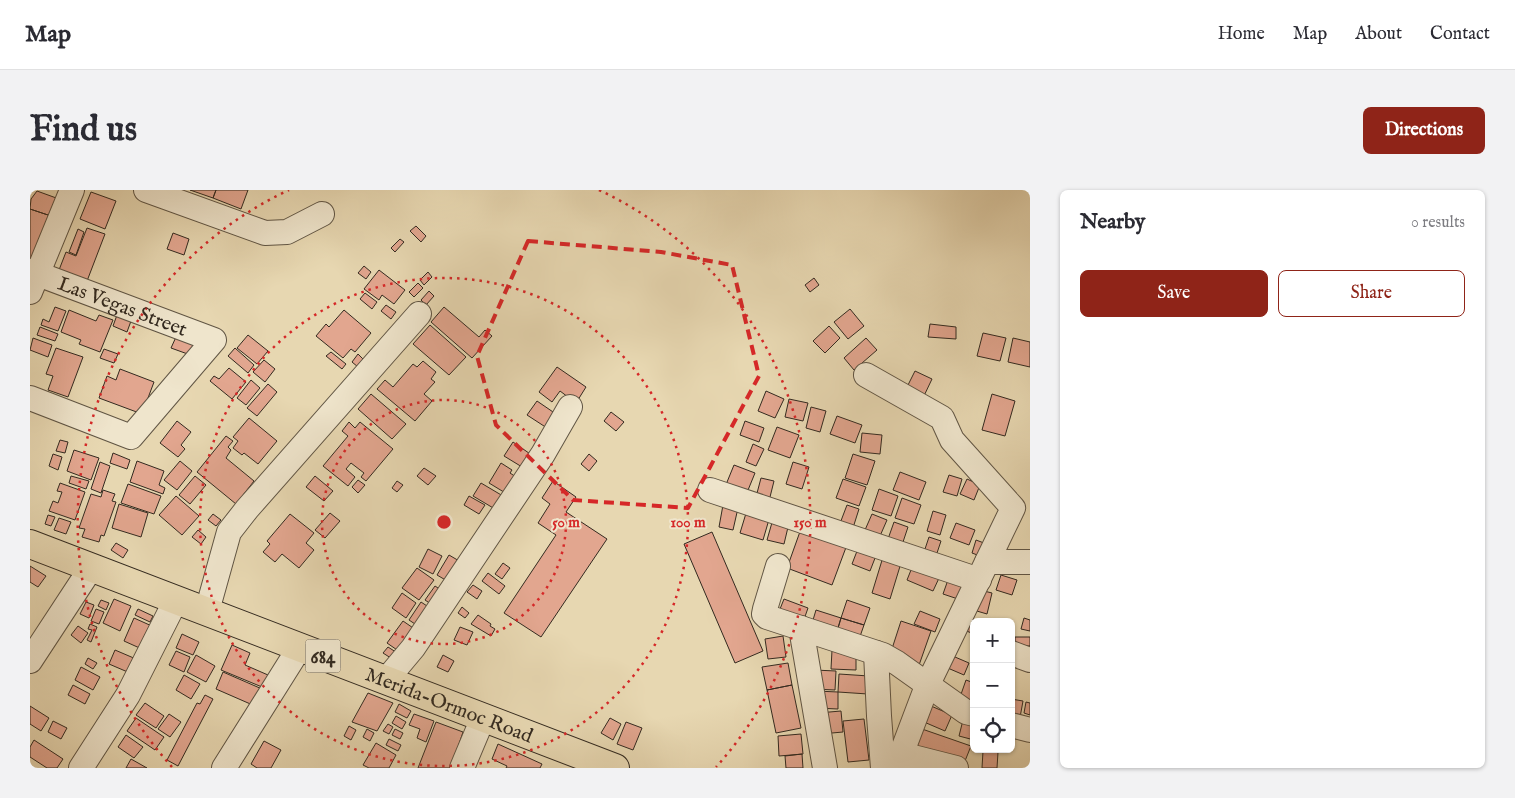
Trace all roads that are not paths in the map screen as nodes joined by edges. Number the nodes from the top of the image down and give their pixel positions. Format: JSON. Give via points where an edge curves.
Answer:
{"nodes":[{"id":1,"x":72,"y":190,"type":"edge"},
{"id":2,"x":146,"y":190,"type":"edge"},
{"id":3,"x":322,"y":214,"type":"dead end"},
{"id":4,"x":33,"y":279,"type":"edge"},
{"id":5,"x":420,"y":314,"type":"dead end"},
{"id":6,"x":866,"y":375,"type":"dead end"},
{"id":7,"x":30,"y":398,"type":"edge"},
{"id":8,"x":570,"y":407,"type":"dead end"},
{"id":9,"x":710,"y":490,"type":"dead end"},
{"id":10,"x":30,"y":544,"type":"edge"},
{"id":11,"x":1030,"y":562,"type":"edge"},
{"id":12,"x":778,"y":566,"type":"dead end"},
{"id":13,"x":91,"y":568,"type":"junction"},
{"id":14,"x":983,"y":571,"type":"junction"},
{"id":15,"x":176,"y":600,"type":"junction"},
{"id":16,"x":207,"y":611,"type":"junction"},
{"id":17,"x":801,"y":628,"type":"junction"},
{"id":18,"x":964,"y":636,"type":"edge"},
{"id":19,"x":300,"y":647,"type":"junction"},
{"id":20,"x":876,"y":653,"type":"junction"},
{"id":21,"x":1015,"y":654,"type":"edge"},
{"id":22,"x":1030,"y":660,"type":"edge"},
{"id":23,"x":30,"y":661,"type":"edge"},
{"id":24,"x":387,"y":680,"type":"junction"},
{"id":25,"x":927,"y":686,"type":"junction"},
{"id":26,"x":970,"y":713,"type":"edge"},
{"id":27,"x":483,"y":718,"type":"junction"},
{"id":28,"x":1015,"y":726,"type":"edge"},
{"id":29,"x":1030,"y":730,"type":"edge"},
{"id":30,"x":894,"y":763,"type":"edge"},
{"id":31,"x":81,"y":768,"type":"edge"},
{"id":32,"x":224,"y":768,"type":"edge"},
{"id":33,"x":462,"y":768,"type":"edge"},
{"id":34,"x":615,"y":768,"type":"edge"},
{"id":35,"x":825,"y":768,"type":"edge"},
{"id":36,"x":956,"y":768,"type":"edge"}],
"edges":[{"from":1,"to":4,"type":"street"},
{"from":2,"to":3,"type":"street","via":[[265,233],[287,232]]},
{"from":4,"to":7,"type":"street","name":"Las Vegas Street","via":[[214,340],[131,437]]},
{"from":5,"to":16,"type":"street","via":[[229,532]]},
{"from":6,"to":14,"type":"street","via":[[942,418],[952,440],[1013,508]]},
{"from":8,"to":24,"type":"street","via":[[543,454],[413,648]]},
{"from":9,"to":14,"type":"street"},
{"from":10,"to":13,"type":"highway","name":"Merida-Ormoc Road","number":"684"},
{"from":11,"to":14,"type":"street"},
{"from":12,"to":17,"type":"street","via":[[764,614]]},
{"from":13,"to":15,"type":"highway","name":"Merida-Ormoc Road","number":"684"},
{"from":13,"to":23,"type":"street"},
{"from":14,"to":18,"type":"street"},
{"from":15,"to":16,"type":"highway","name":"Merida-Ormoc Road","number":"684"},
{"from":15,"to":31,"type":"street","via":[[128,695]]},
{"from":16,"to":19,"type":"highway","name":"Merida-Ormoc Road","number":"684"},
{"from":17,"to":20,"type":"street"},
{"from":17,"to":35,"type":"street"},
{"from":18,"to":25,"type":"street"},
{"from":19,"to":24,"type":"highway","name":"Merida-Ormoc Road","number":"684"},
{"from":19,"to":32,"type":"street"},
{"from":20,"to":25,"type":"street","via":[[897,663]]},
{"from":20,"to":30,"type":"street","via":[[878,716]]},
{"from":21,"to":22,"type":"street"},
{"from":24,"to":27,"type":"highway","name":"Merida-Ormoc Road","number":"684"},
{"from":25,"to":26,"type":"street"},
{"from":25,"to":30,"type":"street"},
{"from":27,"to":33,"type":"street"},
{"from":27,"to":34,"type":"highway","name":"Merida-Ormoc Road","number":"684"},
{"from":28,"to":29,"type":"street"},
{"from":30,"to":36,"type":"street"}]}
